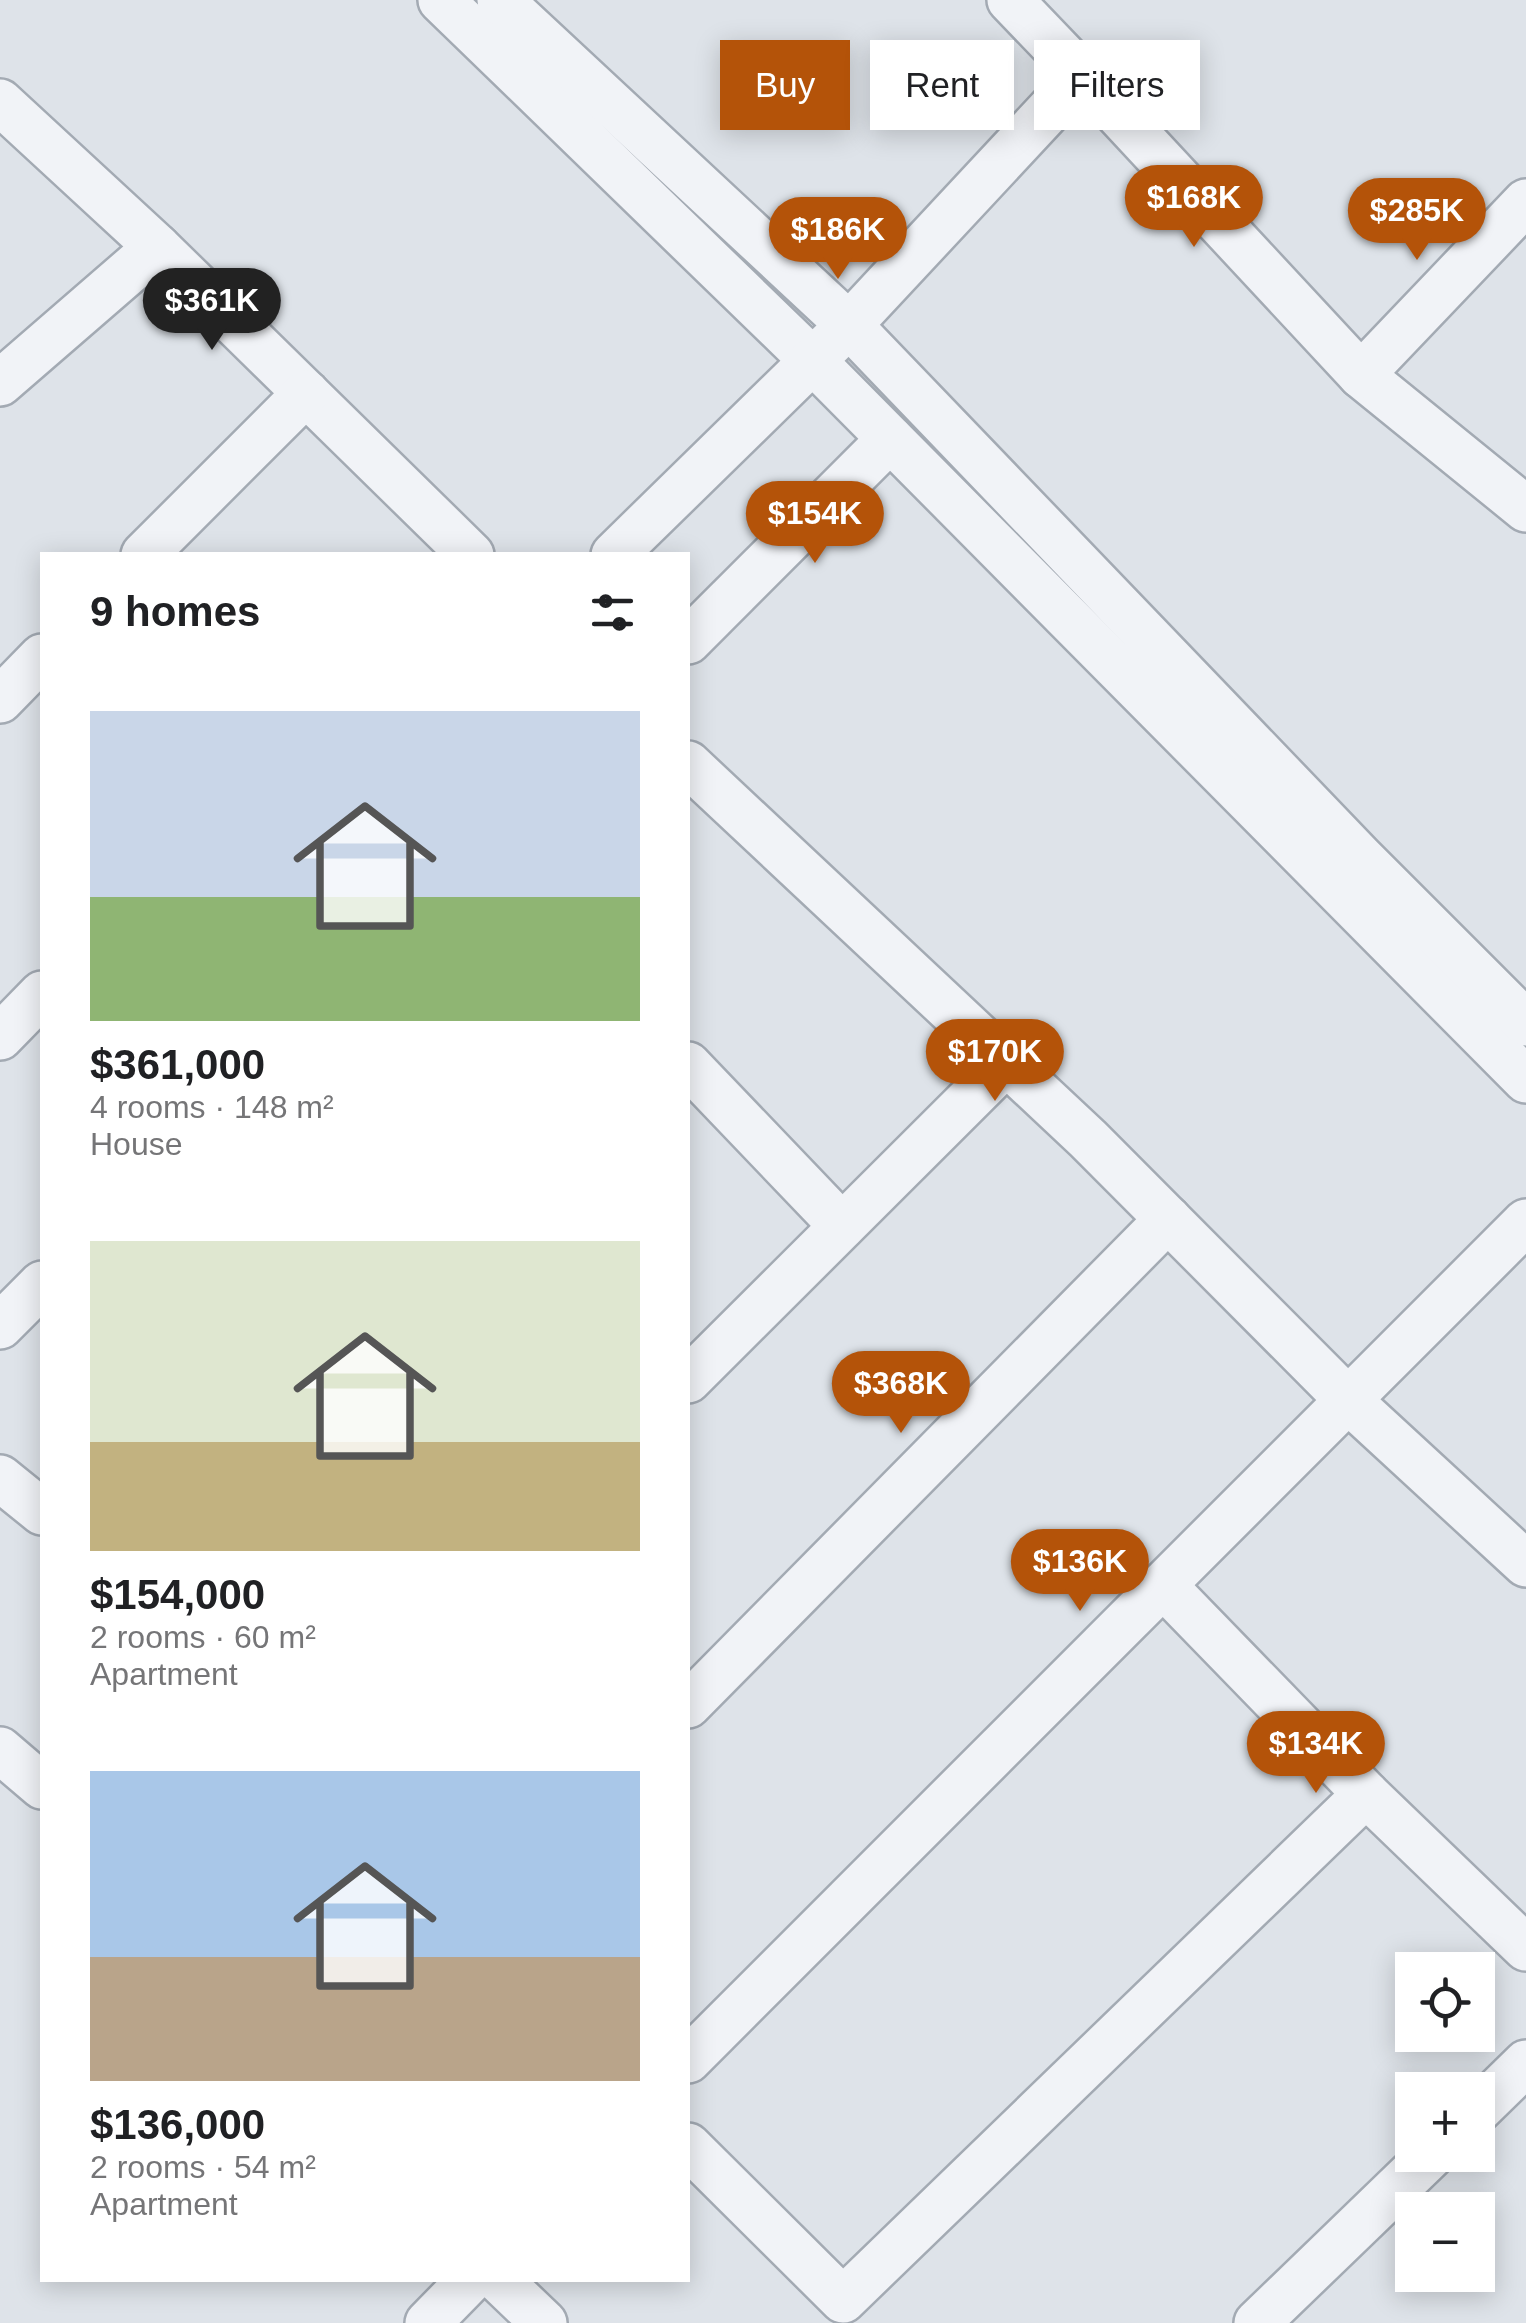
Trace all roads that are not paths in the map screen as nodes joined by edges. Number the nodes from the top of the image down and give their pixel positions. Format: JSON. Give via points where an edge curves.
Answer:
{"nodes":[{"id":1,"x":441,"y":0,"type":"edge"},
{"id":2,"x":500,"y":0,"type":"edge"},
{"id":3,"x":1036,"y":10,"type":"edge"},
{"id":4,"x":1058,"y":40,"type":"edge"},
{"id":5,"x":0,"y":102,"type":"edge"},
{"id":6,"x":1034,"y":126,"type":"edge"},
{"id":7,"x":1134,"y":130,"type":"edge"},
{"id":8,"x":1526,"y":202,"type":"edge"},
{"id":9,"x":157,"y":247,"type":"junction"},
{"id":10,"x":849,"y":326,"type":"junction"},
{"id":11,"x":813,"y":361,"type":"junction"},
{"id":12,"x":1361,"y":374,"type":"junction"},
{"id":13,"x":0,"y":383,"type":"edge"},
{"id":14,"x":306,"y":393,"type":"junction"},
{"id":15,"x":890,"y":439,"type":"junction"},
{"id":16,"x":1526,"y":510,"type":"edge"},
{"id":17,"x":147,"y":552,"type":"edge"},
{"id":18,"x":469,"y":552,"type":"edge"},
{"id":19,"x":617,"y":552,"type":"edge"},
{"id":20,"x":690,"y":639,"type":"edge"},
{"id":21,"x":40,"y":659,"type":"edge"},
{"id":22,"x":0,"y":700,"type":"edge"},
{"id":23,"x":690,"y":766,"type":"edge"},
{"id":24,"x":40,"y":996,"type":"edge"},
{"id":25,"x":1526,"y":1023,"type":"edge"},
{"id":26,"x":0,"y":1037,"type":"edge"},
{"id":27,"x":1006,"y":1063,"type":"junction"},
{"id":28,"x":1526,"y":1080,"type":"edge"},
{"id":29,"x":693,"y":1083,"type":"edge"},
{"id":30,"x":1168,"y":1220,"type":"junction"},
{"id":31,"x":1526,"y":1222,"type":"edge"},
{"id":32,"x":842,"y":1226,"type":"junction"},
{"id":33,"x":40,"y":1286,"type":"edge"},
{"id":34,"x":0,"y":1326,"type":"edge"},
{"id":35,"x":690,"y":1378,"type":"edge"},
{"id":36,"x":1348,"y":1400,"type":"junction"},
{"id":37,"x":0,"y":1478,"type":"edge"},
{"id":38,"x":40,"y":1510,"type":"edge"},
{"id":39,"x":1526,"y":1564,"type":"edge"},
{"id":40,"x":1163,"y":1585,"type":"junction"},
{"id":41,"x":690,"y":1704,"type":"edge"},
{"id":42,"x":0,"y":1750,"type":"edge"},
{"id":43,"x":40,"y":1784,"type":"edge"},
{"id":44,"x":1366,"y":1794,"type":"junction"},
{"id":45,"x":1526,"y":1948,"type":"edge"},
{"id":46,"x":692,"y":2046,"type":"edge"},
{"id":47,"x":1526,"y":2062,"type":"edge"},
{"id":48,"x":1495,"y":2093,"type":"edge"},
{"id":49,"x":690,"y":2148,"type":"edge"},
{"id":50,"x":1412,"y":2172,"type":"edge"},
{"id":51,"x":468,"y":2282,"type":"edge"},
{"id":52,"x":501,"y":2282,"type":"edge"},
{"id":53,"x":854,"y":2311,"type":"edge"},
{"id":54,"x":428,"y":2323,"type":"edge"},
{"id":55,"x":544,"y":2323,"type":"edge"},
{"id":56,"x":1257,"y":2323,"type":"edge"}],
"edges":[{"from":1,"to":11,"type":"street"},
{"from":2,"to":10,"type":"street"},
{"from":3,"to":4,"type":"street"},
{"from":5,"to":9,"type":"street"},
{"from":6,"to":10,"type":"street"},
{"from":7,"to":12,"type":"street"},
{"from":8,"to":12,"type":"street"},
{"from":9,"to":13,"type":"street"},
{"from":9,"to":14,"type":"street"},
{"from":10,"to":11,"type":"street"},
{"from":10,"to":25,"type":"street"},
{"from":11,"to":15,"type":"street"},
{"from":11,"to":19,"type":"street"},
{"from":12,"to":16,"type":"street"},
{"from":14,"to":17,"type":"street"},
{"from":14,"to":18,"type":"street"},
{"from":15,"to":20,"type":"street"},
{"from":15,"to":28,"type":"street"},
{"from":21,"to":22,"type":"street"},
{"from":23,"to":27,"type":"street"},
{"from":24,"to":26,"type":"street"},
{"from":27,"to":30,"type":"street"},
{"from":27,"to":32,"type":"street"},
{"from":29,"to":32,"type":"street"},
{"from":30,"to":36,"type":"street"},
{"from":30,"to":41,"type":"street"},
{"from":31,"to":36,"type":"street"},
{"from":32,"to":35,"type":"street"},
{"from":33,"to":34,"type":"street"},
{"from":36,"to":39,"type":"street"},
{"from":36,"to":40,"type":"street"},
{"from":37,"to":38,"type":"street"},
{"from":40,"to":44,"type":"street"},
{"from":40,"to":46,"type":"street"},
{"from":42,"to":43,"type":"street"},
{"from":44,"to":45,"type":"street"},
{"from":44,"to":53,"type":"street"},
{"from":47,"to":48,"type":"street"},
{"from":49,"to":53,"type":"street"},
{"from":50,"to":56,"type":"street"},
{"from":51,"to":54,"type":"street"},
{"from":52,"to":55,"type":"street"}]}
